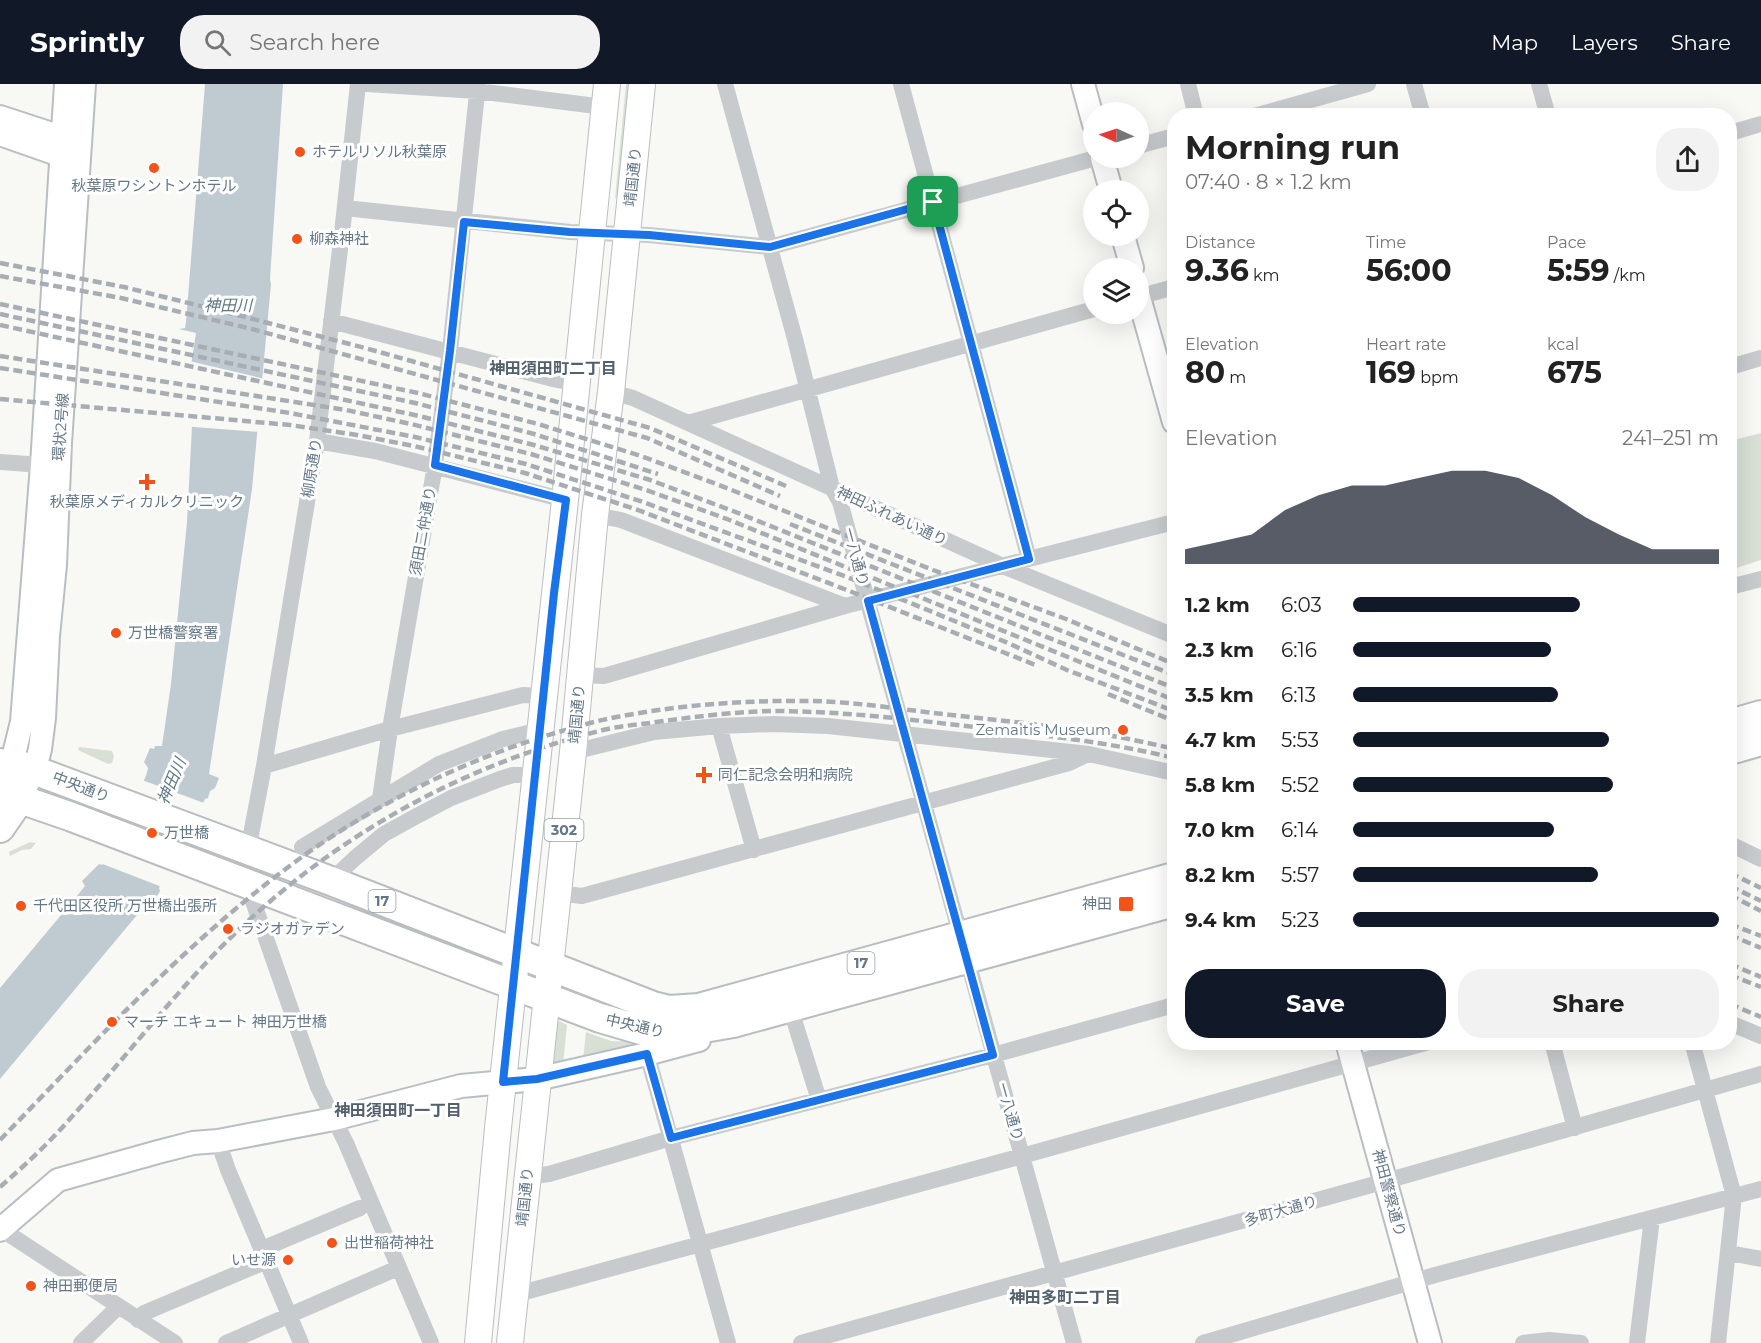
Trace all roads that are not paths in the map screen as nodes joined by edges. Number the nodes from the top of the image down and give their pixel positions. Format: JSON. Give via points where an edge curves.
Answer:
{"nodes":[{"id":1,"x":66,"y":84,"type":"edge"},
{"id":2,"x":84,"y":84,"type":"edge"},
{"id":3,"x":358,"y":84,"type":"edge"},
{"id":4,"x":367,"y":84,"type":"edge"},
{"id":5,"x":642,"y":84,"type":"edge"},
{"id":6,"x":725,"y":84,"type":"edge"},
{"id":7,"x":901,"y":84,"type":"edge"},
{"id":8,"x":1083,"y":84,"type":"edge"},
{"id":9,"x":1188,"y":84,"type":"edge"},
{"id":10,"x":1368,"y":84,"type":"edge"},
{"id":11,"x":1414,"y":84,"type":"edge"},
{"id":12,"x":1539,"y":84,"type":"edge"},
{"id":13,"x":477,"y":88,"type":"edge"},
{"id":14,"x":605,"y":95,"type":"edge"},
{"id":15,"x":1088,"y":102,"type":"edge"},
{"id":16,"x":1194,"y":108,"type":"edge"},
{"id":17,"x":1308,"y":108,"type":"edge"},
{"id":18,"x":1421,"y":108,"type":"edge"},
{"id":19,"x":1546,"y":108,"type":"edge"},
{"id":20,"x":0,"y":117,"type":"edge"},
{"id":21,"x":1761,"y":124,"type":"edge"},
{"id":22,"x":1737,"y":131,"type":"edge"},
{"id":23,"x":0,"y":134,"type":"edge"},
{"id":24,"x":1167,"y":138,"type":"edge"},
{"id":25,"x":1149,"y":143,"type":"edge"},
{"id":26,"x":67,"y":150,"type":"junction"},
{"id":27,"x":1083,"y":162,"type":"edge"},
{"id":28,"x":933,"y":202,"type":"junction"},
{"id":29,"x":345,"y":208,"type":"junction"},
{"id":30,"x":464,"y":222,"type":"junction"},
{"id":31,"x":593,"y":232,"type":"junction"},
{"id":32,"x":627,"y":233,"type":"junction"},
{"id":33,"x":770,"y":247,"type":"junction"},
{"id":34,"x":1167,"y":289,"type":"edge"},
{"id":35,"x":1149,"y":293,"type":"edge"},
{"id":36,"x":1083,"y":312,"type":"edge"},
{"id":37,"x":331,"y":321,"type":"junction"},
{"id":38,"x":1147,"y":324,"type":"edge"},
{"id":39,"x":971,"y":343,"type":"junction"},
{"id":40,"x":450,"y":351,"type":"junction"},
{"id":41,"x":1761,"y":358,"type":"edge"},
{"id":42,"x":1737,"y":365,"type":"edge"},
{"id":43,"x":577,"y":384,"type":"junction"},
{"id":44,"x":806,"y":389,"type":"junction"},
{"id":45,"x":611,"y":392,"type":"junction"},
{"id":46,"x":1167,"y":397,"type":"edge"},
{"id":47,"x":688,"y":423,"type":"junction"},
{"id":48,"x":317,"y":441,"type":"junction"},
{"id":49,"x":59,"y":448,"type":"junction"},
{"id":50,"x":0,"y":462,"type":"edge"},
{"id":51,"x":42,"y":465,"type":"junction"},
{"id":52,"x":435,"y":465,"type":"junction"},
{"id":53,"x":832,"y":488,"type":"junction"},
{"id":54,"x":566,"y":500,"type":"junction"},
{"id":55,"x":595,"y":515,"type":"junction"},
{"id":56,"x":1167,"y":524,"type":"edge"},
{"id":57,"x":1029,"y":559,"type":"junction"},
{"id":58,"x":1003,"y":566,"type":"junction"},
{"id":59,"x":1761,"y":579,"type":"edge"},
{"id":60,"x":1737,"y":585,"type":"edge"},
{"id":61,"x":868,"y":601,"type":"junction"},
{"id":62,"x":845,"y":606,"type":"junction"},
{"id":63,"x":1167,"y":633,"type":"edge"},
{"id":64,"x":580,"y":675,"type":"junction"},
{"id":65,"x":544,"y":696,"type":"junction"},
{"id":66,"x":1761,"y":715,"type":"edge"},
{"id":67,"x":719,"y":726,"type":"junction"},
{"id":68,"x":390,"y":729,"type":"junction"},
{"id":69,"x":540,"y":730,"type":"junction"},
{"id":70,"x":905,"y":734,"type":"junction"},
{"id":71,"x":1737,"y":739,"type":"edge"},
{"id":72,"x":573,"y":752,"type":"junction"},
{"id":73,"x":1089,"y":754,"type":"junction"},
{"id":74,"x":16,"y":764,"type":"edge"},
{"id":75,"x":264,"y":766,"type":"junction"},
{"id":76,"x":1167,"y":771,"type":"edge"},
{"id":77,"x":536,"y":776,"type":"junction"},
{"id":78,"x":7,"y":793,"type":"edge"},
{"id":79,"x":380,"y":799,"type":"junction"},
{"id":80,"x":924,"y":802,"type":"junction"},
{"id":81,"x":0,"y":828,"type":"edge"},
{"id":82,"x":302,"y":847,"type":"dead end"},
{"id":83,"x":1737,"y":847,"type":"edge"},
{"id":84,"x":248,"y":850,"type":"junction"},
{"id":85,"x":754,"y":850,"type":"junction"},
{"id":86,"x":1757,"y":854,"type":"edge"},
{"id":87,"x":1167,"y":879,"type":"edge"},
{"id":88,"x":331,"y":881,"type":"junction"},
{"id":89,"x":247,"y":884,"type":"junction"},
{"id":90,"x":557,"y":893,"type":"junction"},
{"id":91,"x":1167,"y":904,"type":"edge"},
{"id":92,"x":964,"y":947,"type":"junction"},
{"id":93,"x":517,"y":953,"type":"junction"},
{"id":94,"x":549,"y":966,"type":"junction"},
{"id":95,"x":513,"y":986,"type":"junction"},
{"id":96,"x":546,"y":998,"type":"junction"},
{"id":97,"x":790,"y":1007,"type":"junction"},
{"id":98,"x":1167,"y":1007,"type":"edge"},
{"id":99,"x":732,"y":1023,"type":"junction"},
{"id":100,"x":1737,"y":1026,"type":"edge"},
{"id":101,"x":1761,"y":1036,"type":"edge"},
{"id":102,"x":1372,"y":1050,"type":"edge"},
{"id":103,"x":1554,"y":1050,"type":"edge"},
{"id":104,"x":1694,"y":1050,"type":"edge"},
{"id":105,"x":1350,"y":1053,"type":"edge"},
{"id":106,"x":647,"y":1054,"type":"junction"},
{"id":107,"x":993,"y":1055,"type":"junction"},
{"id":108,"x":1761,"y":1074,"type":"edge"},
{"id":109,"x":537,"y":1079,"type":"junction"},
{"id":110,"x":503,"y":1082,"type":"junction"},
{"id":111,"x":1707,"y":1091,"type":"junction"},
{"id":112,"x":819,"y":1100,"type":"junction"},
{"id":113,"x":334,"y":1119,"type":"junction"},
{"id":114,"x":1575,"y":1128,"type":"junction"},
{"id":115,"x":671,"y":1138,"type":"junction"},
{"id":116,"x":218,"y":1142,"type":"junction"},
{"id":117,"x":1022,"y":1156,"type":"junction"},
{"id":118,"x":527,"y":1178,"type":"junction"},
{"id":119,"x":1386,"y":1181,"type":"junction"},
{"id":120,"x":1761,"y":1190,"type":"edge"},
{"id":121,"x":1734,"y":1196,"type":"junction"},
{"id":122,"x":360,"y":1208,"type":"dead end"},
{"id":123,"x":1652,"y":1218,"type":"junction"},
{"id":124,"x":1,"y":1230,"type":"edge"},
{"id":125,"x":700,"y":1244,"type":"junction"},
{"id":126,"x":1729,"y":1253,"type":"junction"},
{"id":127,"x":265,"y":1255,"type":"junction"},
{"id":128,"x":1761,"y":1259,"type":"edge"},
{"id":129,"x":398,"y":1268,"type":"junction"},
{"id":130,"x":1054,"y":1273,"type":"junction"},
{"id":131,"x":1413,"y":1281,"type":"junction"},
{"id":132,"x":514,"y":1295,"type":"junction"},
{"id":133,"x":119,"y":1306,"type":"junction"},
{"id":134,"x":289,"y":1315,"type":"junction"},
{"id":135,"x":138,"y":1320,"type":"junction"},
{"id":136,"x":1550,"y":1341,"type":"edge"},
{"id":137,"x":81,"y":1343,"type":"edge"},
{"id":138,"x":175,"y":1343,"type":"edge"},
{"id":139,"x":226,"y":1343,"type":"edge"},
{"id":140,"x":301,"y":1343,"type":"edge"},
{"id":141,"x":431,"y":1343,"type":"edge"},
{"id":142,"x":478,"y":1343,"type":"edge"},
{"id":143,"x":510,"y":1343,"type":"edge"},
{"id":144,"x":728,"y":1343,"type":"edge"},
{"id":145,"x":801,"y":1343,"type":"edge"},
{"id":146,"x":1074,"y":1343,"type":"edge"},
{"id":147,"x":1203,"y":1343,"type":"edge"},
{"id":148,"x":1430,"y":1343,"type":"edge"},
{"id":149,"x":1523,"y":1343,"type":"edge"},
{"id":150,"x":1581,"y":1343,"type":"edge"},
{"id":151,"x":1637,"y":1343,"type":"edge"},
{"id":152,"x":1718,"y":1343,"type":"edge"}],
"edges":[{"from":1,"to":26,"type":"street","name":"環状2号線"},
{"from":2,"to":26,"type":"street","name":"環状2号線"},
{"from":3,"to":29,"type":"street","name":"柳原通り"},
{"from":4,"to":13,"type":"street"},
{"from":5,"to":32,"type":"main road","name":"靖国通り","number":"302"},
{"from":6,"to":33,"type":"street","name":"一八通り"},
{"from":7,"to":28,"type":"street"},
{"from":8,"to":15,"type":"street"},
{"from":9,"to":16,"type":"street"},
{"from":10,"to":17,"type":"street"},
{"from":11,"to":18,"type":"street"},
{"from":12,"to":19,"type":"street"},
{"from":13,"to":14,"type":"street"},
{"from":13,"to":30,"type":"street","name":"須田二仲通り"},
{"from":14,"to":31,"type":"main road","number":"302"},
{"from":20,"to":26,"type":"street"},
{"from":21,"to":22,"type":"street"},
{"from":23,"to":26,"type":"street"},
{"from":24,"to":25,"type":"street"},
{"from":26,"to":49,"type":"street","name":"環状2号線"},
{"from":26,"to":51,"type":"street","name":"環状2号線"},
{"from":27,"to":28,"type":"street"},
{"from":28,"to":33,"type":"street"},
{"from":28,"to":39,"type":"street"},
{"from":29,"to":30,"type":"street"},
{"from":29,"to":37,"type":"street","name":"柳原通り"},
{"from":30,"to":31,"type":"street"},
{"from":30,"to":40,"type":"street","name":"須田二仲通り"},
{"from":31,"to":32,"type":"street"},
{"from":31,"to":43,"type":"main road","number":"302"},
{"from":32,"to":33,"type":"street"},
{"from":32,"to":45,"type":"main road","name":"靖国通り","number":"302"},
{"from":33,"to":44,"type":"street","name":"一八通り"},
{"from":34,"to":35,"type":"street"},
{"from":36,"to":39,"type":"street"},
{"from":37,"to":40,"type":"street"},
{"from":37,"to":48,"type":"street","name":"柳原通り"},
{"from":38,"to":46,"type":"street"},
{"from":39,"to":44,"type":"street"},
{"from":39,"to":57,"type":"street"},
{"from":40,"to":43,"type":"street"},
{"from":40,"to":52,"type":"street","name":"須田二仲通り"},
{"from":41,"to":42,"type":"street"},
{"from":43,"to":54,"type":"main road","number":"302"},
{"from":44,"to":47,"type":"street"},
{"from":44,"to":53,"type":"street","name":"一八通り"},
{"from":45,"to":47,"type":"street","name":"神田ふれあい通り"},
{"from":45,"to":55,"type":"main road","name":"靖国通り","number":"302"},
{"from":47,"to":53,"type":"street","name":"神田ふれあい通り"},
{"from":48,"to":52,"type":"street"},
{"from":48,"to":75,"type":"street","name":"柳原通り"},
{"from":49,"to":51,"type":"street"},
{"from":49,"to":74,"type":"street","name":"環状2号線","via":[[55,565],[40,749]]},
{"from":50,"to":51,"type":"street"},
{"from":51,"to":74,"type":"street","name":"環状2号線"},
{"from":52,"to":54,"type":"street"},
{"from":52,"to":68,"type":"street","name":"須田二仲通り"},
{"from":53,"to":58,"type":"street","name":"神田ふれあい通り"},
{"from":53,"to":61,"type":"street","name":"一八通り","via":[[840,502]]},
{"from":54,"to":65,"type":"main road","number":"302"},
{"from":55,"to":62,"type":"street","via":[[621,520]]},
{"from":55,"to":64,"type":"main road","name":"靖国通り","number":"302"},
{"from":56,"to":57,"type":"street"},
{"from":57,"to":58,"type":"street"},
{"from":58,"to":61,"type":"street"},
{"from":58,"to":63,"type":"street","name":"神田ふれあい通り"},
{"from":59,"to":60,"type":"street"},
{"from":61,"to":62,"type":"street"},
{"from":61,"to":70,"type":"street","name":"一八通り"},
{"from":62,"to":64,"type":"street","via":[[604,676]]},
{"from":64,"to":72,"type":"main road","name":"靖国通り","number":"302"},
{"from":65,"to":68,"type":"street","via":[[523,695]]},
{"from":65,"to":69,"type":"main road","number":"302"},
{"from":66,"to":71,"type":"highway"},
{"from":67,"to":70,"type":"street","via":[[785,724]]},
{"from":67,"to":72,"type":"street","via":[[654,732]]},
{"from":67,"to":85,"type":"street"},
{"from":68,"to":75,"type":"street"},
{"from":68,"to":79,"type":"street","name":"須田二仲通り"},
{"from":69,"to":77,"type":"main road","number":"302"},
{"from":69,"to":79,"type":"street","via":[[439,764]]},
{"from":70,"to":73,"type":"street"},
{"from":70,"to":80,"type":"street","name":"一八通り"},
{"from":72,"to":90,"type":"main road","name":"靖国通り","number":"302"},
{"from":73,"to":76,"type":"street"},
{"from":73,"to":80,"type":"street","via":[[1069,763]]},
{"from":74,"to":78,"type":"highway"},
{"from":74,"to":84,"type":"highway","name":"中央通り","number":"17"},
{"from":75,"to":84,"type":"street","name":"柳原通り"},
{"from":77,"to":88,"type":"street","via":[[513,775],[451,798],[384,834]]},
{"from":77,"to":93,"type":"main road","number":"302"},
{"from":78,"to":81,"type":"highway"},
{"from":78,"to":89,"type":"highway","name":"中央通り","number":"17"},
{"from":79,"to":82,"type":"street"},
{"from":80,"to":85,"type":"street"},
{"from":80,"to":92,"type":"street","name":"一八通り"},
{"from":83,"to":86,"type":"street"},
{"from":84,"to":88,"type":"highway","name":"中央通り","number":"17"},
{"from":85,"to":90,"type":"street","via":[[582,896]]},
{"from":87,"to":92,"type":"highway","name":"中央通り","number":"17"},
{"from":88,"to":93,"type":"highway","name":"中央通り","number":"17"},
{"from":89,"to":95,"type":"highway","name":"中央通り","number":"17"},
{"from":89,"to":113,"type":"street","via":[[318,1087]]},
{"from":90,"to":94,"type":"main road","name":"靖国通り","number":"302"},
{"from":91,"to":92,"type":"highway","name":"中央通り","number":"17"},
{"from":92,"to":94,"type":"highway","name":"中央通り","number":"17","via":[[684,1011],[653,1006]]},
{"from":92,"to":97,"type":"highway","name":"中央通り","number":"17"},
{"from":92,"to":107,"type":"street","name":"一八通り"},
{"from":93,"to":94,"type":"highway","name":"中央通り","number":"17"},
{"from":93,"to":95,"type":"main road","number":"302"},
{"from":94,"to":96,"type":"main road","name":"靖国通り","number":"302"},
{"from":95,"to":96,"type":"highway","name":"中央通り","number":"17"},
{"from":95,"to":110,"type":"main road","number":"302"},
{"from":96,"to":99,"type":"highway","name":"中央通り","number":"17","via":[[653,1033],[688,1032]]},
{"from":96,"to":109,"type":"main road","name":"靖国通り","number":"302"},
{"from":97,"to":99,"type":"highway","name":"中央通り","number":"17"},
{"from":97,"to":112,"type":"street"},
{"from":98,"to":107,"type":"street"},
{"from":99,"to":106,"type":"street","via":[[697,1041]]},
{"from":100,"to":101,"type":"street"},
{"from":102,"to":105,"type":"street"},
{"from":103,"to":114,"type":"street"},
{"from":104,"to":111,"type":"street"},
{"from":105,"to":117,"type":"street"},
{"from":105,"to":119,"type":"street","name":"神田警察通り"},
{"from":106,"to":109,"type":"street"},
{"from":106,"to":115,"type":"street"},
{"from":107,"to":112,"type":"street"},
{"from":107,"to":117,"type":"street","name":"一八通り"},
{"from":108,"to":111,"type":"street","name":"多町大通り"},
{"from":109,"to":110,"type":"street"},
{"from":109,"to":118,"type":"main road","name":"靖国通り","number":"302"},
{"from":110,"to":113,"type":"street","via":[[461,1086]]},
{"from":110,"to":142,"type":"main road","number":"302"},
{"from":111,"to":114,"type":"street","name":"多町大通り"},
{"from":111,"to":121,"type":"street"},
{"from":112,"to":115,"type":"street"},
{"from":113,"to":116,"type":"street"},
{"from":113,"to":129,"type":"street"},
{"from":114,"to":119,"type":"street","name":"多町大通り"},
{"from":115,"to":118,"type":"street"},
{"from":115,"to":125,"type":"street"},
{"from":116,"to":124,"type":"street","via":[[193,1143],[58,1180]]},
{"from":116,"to":127,"type":"street"},
{"from":117,"to":125,"type":"street"},
{"from":117,"to":130,"type":"street","name":"一八通り"},
{"from":118,"to":132,"type":"main road","name":"靖国通り","number":"302"},
{"from":119,"to":130,"type":"street","name":"多町大通り"},
{"from":119,"to":131,"type":"street","name":"神田警察通り"},
{"from":120,"to":121,"type":"street"},
{"from":121,"to":123,"type":"street"},
{"from":121,"to":126,"type":"street"},
{"from":122,"to":127,"type":"street"},
{"from":123,"to":131,"type":"street"},
{"from":123,"to":151,"type":"street"},
{"from":124,"to":133,"type":"street"},
{"from":125,"to":132,"type":"street"},
{"from":125,"to":144,"type":"street"},
{"from":126,"to":128,"type":"street"},
{"from":126,"to":152,"type":"street"},
{"from":127,"to":134,"type":"street"},
{"from":127,"to":135,"type":"street","via":[[144,1313]]},
{"from":129,"to":134,"type":"street"},
{"from":129,"to":141,"type":"street"},
{"from":130,"to":145,"type":"street","name":"多町大通り"},
{"from":130,"to":146,"type":"street","name":"一八通り"},
{"from":131,"to":147,"type":"street"},
{"from":131,"to":148,"type":"street","name":"神田警察通り"},
{"from":132,"to":143,"type":"main road","name":"靖国通り","number":"302"},
{"from":133,"to":135,"type":"street"},
{"from":133,"to":137,"type":"street"},
{"from":134,"to":139,"type":"street"},
{"from":134,"to":140,"type":"street"},
{"from":135,"to":138,"type":"street"},
{"from":136,"to":149,"type":"street"},
{"from":136,"to":150,"type":"street"}]}
